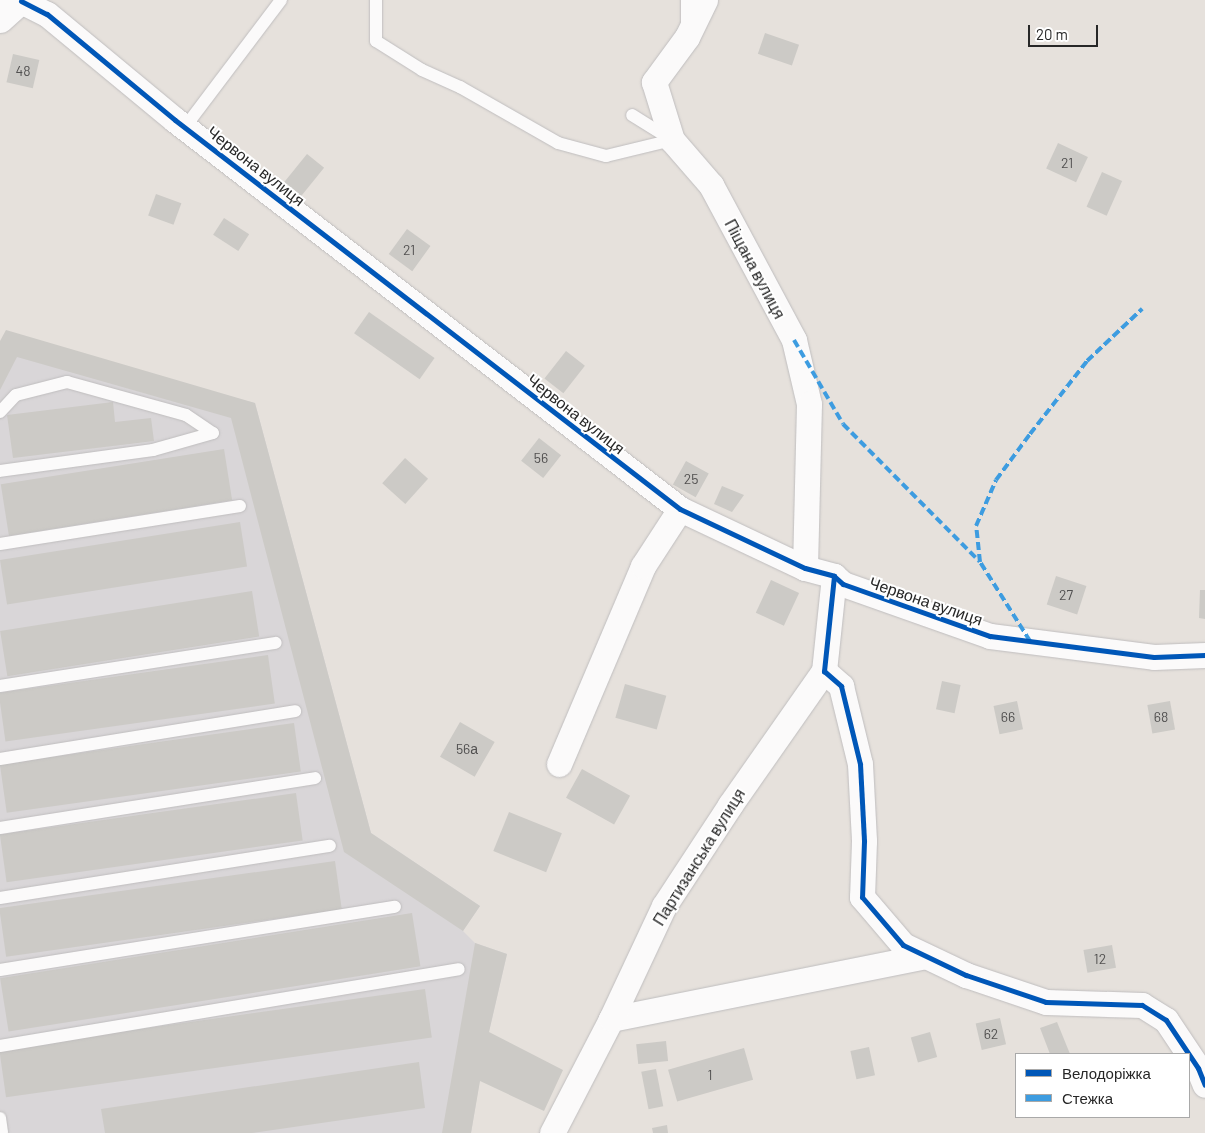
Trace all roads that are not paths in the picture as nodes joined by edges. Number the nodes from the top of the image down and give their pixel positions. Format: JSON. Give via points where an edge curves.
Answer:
{"nodes":[{"id":1,"x":21,"y":0,"type":"edge"},
{"id":2,"x":281,"y":0,"type":"edge"},
{"id":3,"x":376,"y":0,"type":"edge"},
{"id":4,"x":687,"y":0,"type":"edge"},
{"id":5,"x":704,"y":0,"type":"edge"},
{"id":6,"x":0,"y":19,"type":"edge"},
{"id":7,"x":687,"y":37,"type":"junction"},
{"id":8,"x":632,"y":115,"type":"dead end"},
{"id":9,"x":185,"y":127,"type":"junction"},
{"id":10,"x":672,"y":140,"type":"junction"},
{"id":11,"x":0,"y":412,"type":"edge"},
{"id":12,"x":0,"y":471,"type":"edge"},
{"id":13,"x":240,"y":506,"type":"dead end"},
{"id":14,"x":680,"y":509,"type":"junction"},
{"id":15,"x":0,"y":544,"type":"edge"},
{"id":16,"x":805,"y":568,"type":"junction"},
{"id":17,"x":834,"y":576,"type":"junction"},
{"id":18,"x":276,"y":643,"type":"dead end"},
{"id":19,"x":1205,"y":655,"type":"edge"},
{"id":20,"x":824,"y":671,"type":"junction"},
{"id":21,"x":0,"y":686,"type":"edge"},
{"id":22,"x":295,"y":712,"type":"dead end"},
{"id":23,"x":0,"y":759,"type":"edge"},
{"id":24,"x":559,"y":764,"type":"dead end"},
{"id":25,"x":315,"y":778,"type":"dead end"},
{"id":26,"x":0,"y":828,"type":"edge"},
{"id":27,"x":330,"y":846,"type":"dead end"},
{"id":28,"x":0,"y":898,"type":"edge"},
{"id":29,"x":394,"y":907,"type":"dead end"},
{"id":30,"x":925,"y":956,"type":"junction"},
{"id":31,"x":459,"y":969,"type":"dead end"},
{"id":32,"x":0,"y":970,"type":"edge"},
{"id":33,"x":611,"y":1019,"type":"junction"},
{"id":34,"x":0,"y":1046,"type":"edge"},
{"id":35,"x":1188,"y":1053,"type":"edge"},
{"id":36,"x":1190,"y":1056,"type":"edge"},
{"id":37,"x":1205,"y":1085,"type":"edge"},
{"id":38,"x":0,"y":1118,"type":"edge"},
{"id":39,"x":2,"y":1133,"type":"edge"},
{"id":40,"x":552,"y":1133,"type":"edge"}],
"edges":[{"from":1,"to":6,"type":"street"},
{"from":1,"to":9,"type":"street","name":"Червона вулиця","via":[[47,14]]},
{"from":2,"to":9,"type":"lane"},
{"from":3,"to":10,"type":"lane","via":[[376,41],[422,70],[460,87],[558,144],[606,156]]},
{"from":4,"to":7,"type":"lane"},
{"from":5,"to":7,"type":"street","name":"Піщана вулиця"},
{"from":7,"to":10,"type":"street","name":"Піщана вулиця","via":[[654,82]]},
{"from":8,"to":10,"type":"lane"},
{"from":9,"to":14,"type":"street","name":"Червона вулиця"},
{"from":10,"to":16,"type":"street","name":"Піщана вулиця","via":[[711,185],[794,340],[809,404]]},
{"from":11,"to":12,"type":"lane","via":[[16,395],[67,382],[186,415],[213,433],[153,450]]},
{"from":13,"to":15,"type":"lane"},
{"from":14,"to":16,"type":"street","name":"Червона вулиця"},
{"from":14,"to":24,"type":"street","via":[[643,566]]},
{"from":16,"to":17,"type":"street","name":"Червона вулиця"},
{"from":17,"to":19,"type":"street","name":"Червона вулиця","via":[[843,584],[990,636],[1154,656]]},
{"from":17,"to":20,"type":"street"},
{"from":18,"to":21,"type":"lane"},
{"from":20,"to":30,"type":"street","via":[[841,686],[860,764],[864,841],[862,897],[903,945]]},
{"from":20,"to":33,"type":"street","name":"Партизанська вулиця","via":[[664,906]]},
{"from":22,"to":23,"type":"lane"},
{"from":25,"to":26,"type":"lane"},
{"from":27,"to":28,"type":"lane"},
{"from":29,"to":32,"type":"lane"},
{"from":30,"to":33,"type":"street"},
{"from":30,"to":35,"type":"street","via":[[966,975],[1046,1002],[1142,1005],[1166,1020]]},
{"from":31,"to":34,"type":"lane"},
{"from":33,"to":40,"type":"street","name":"Партизанська вулиця"},
{"from":36,"to":37,"type":"street"},
{"from":38,"to":39,"type":"lane"}]}
